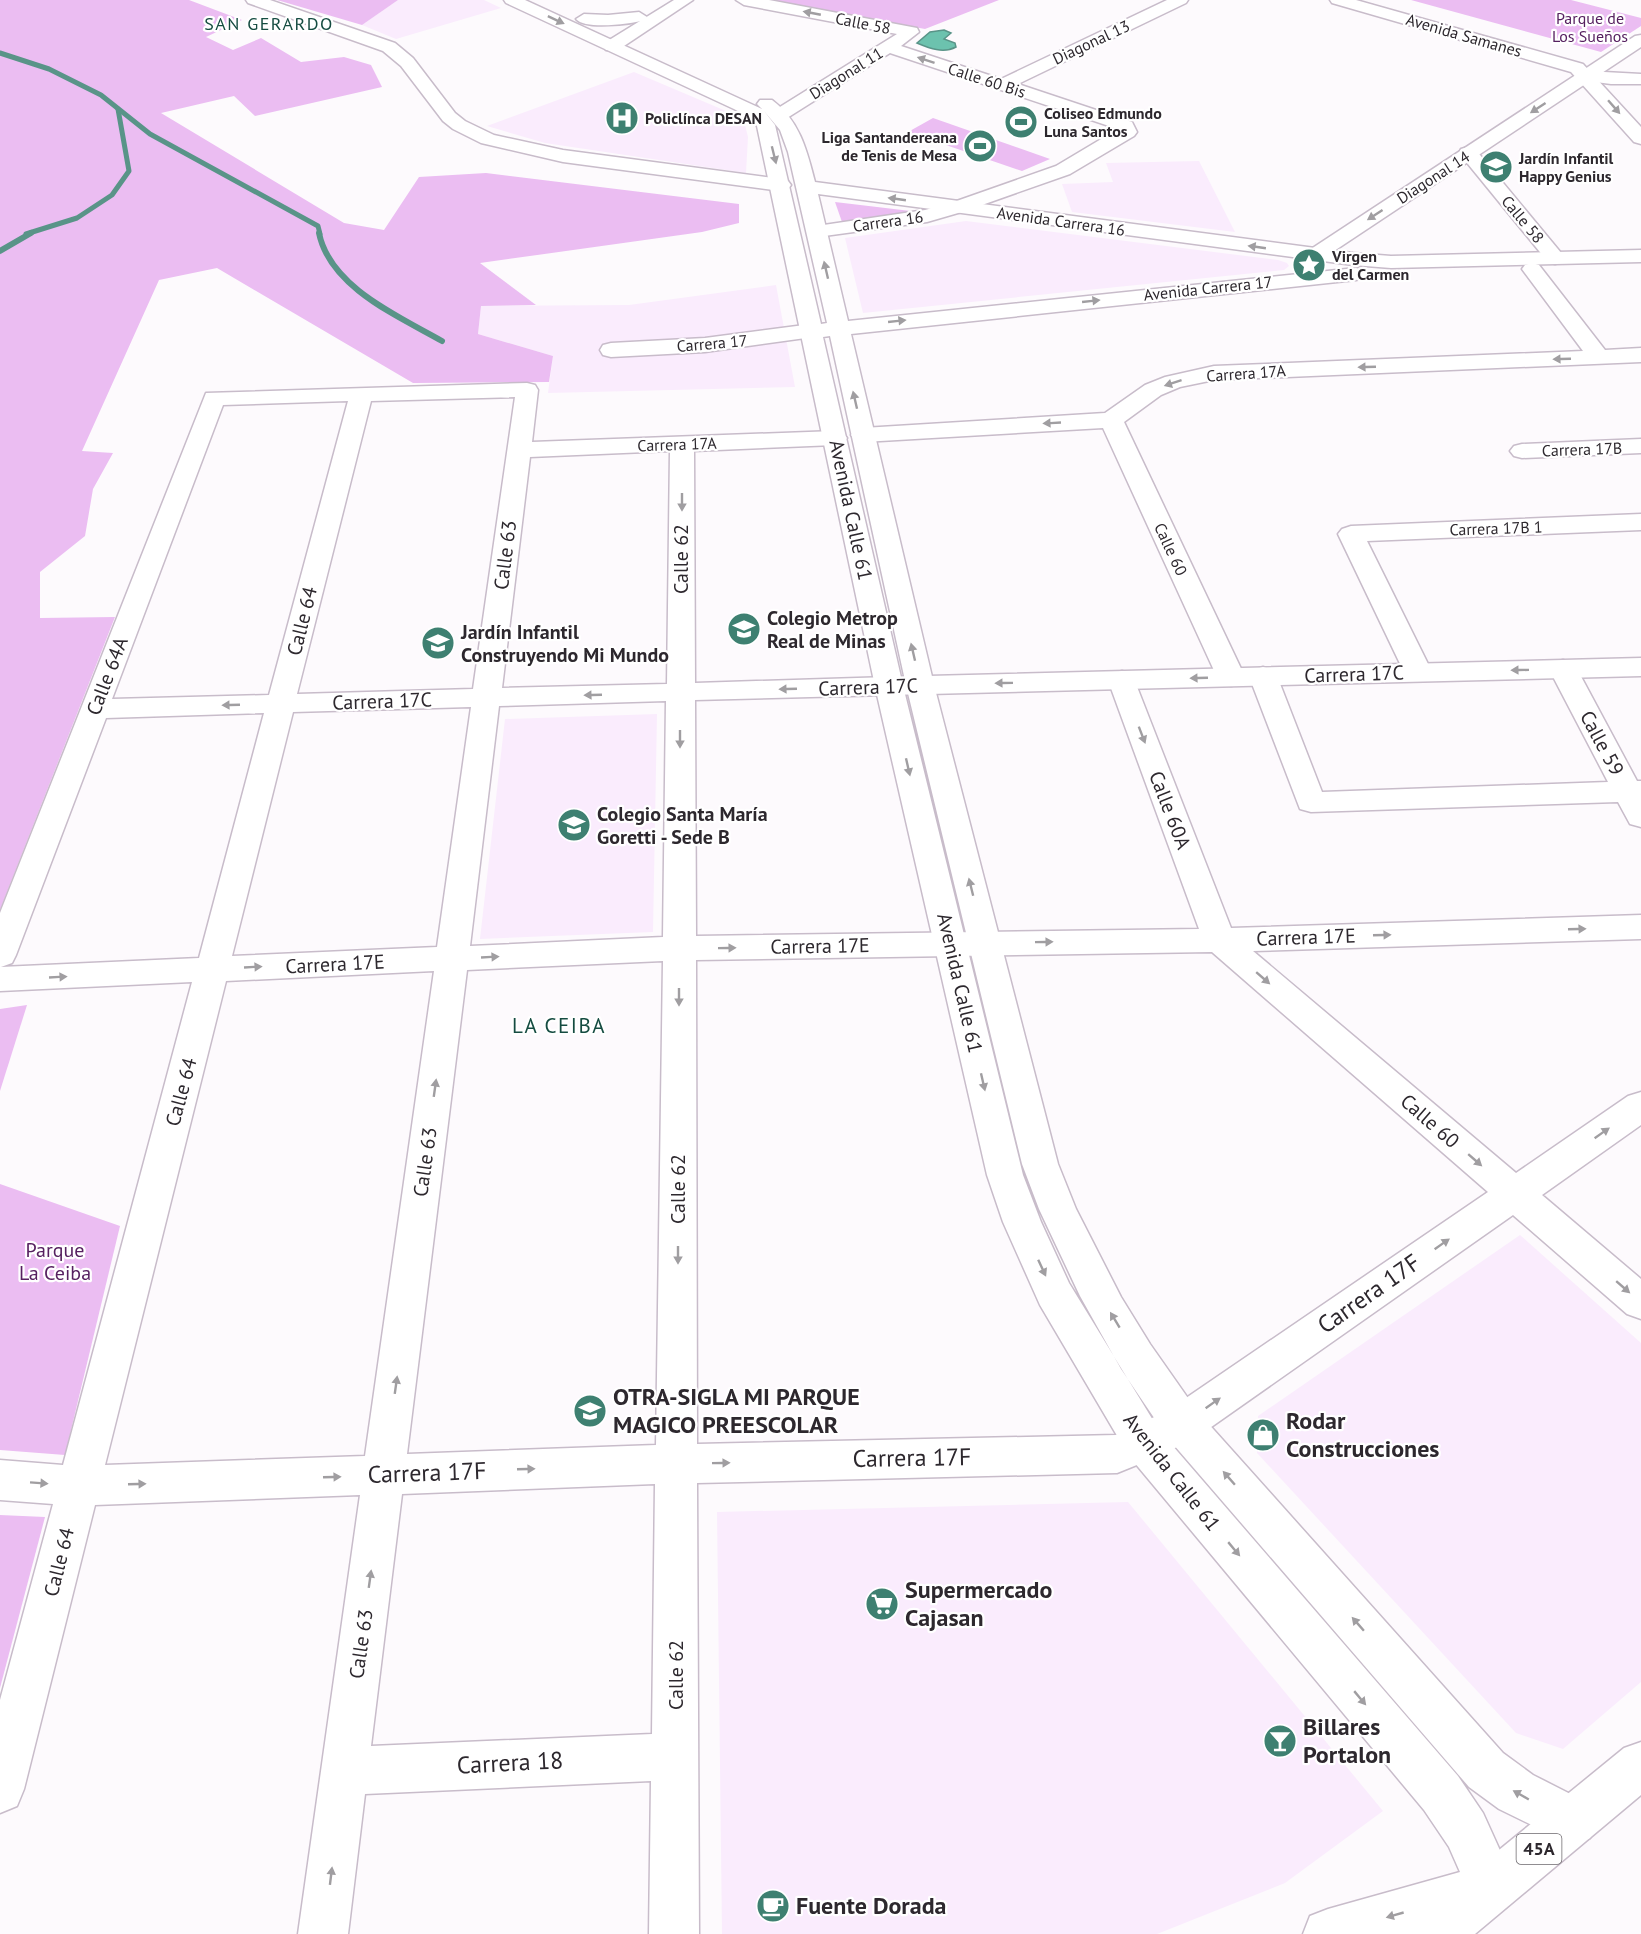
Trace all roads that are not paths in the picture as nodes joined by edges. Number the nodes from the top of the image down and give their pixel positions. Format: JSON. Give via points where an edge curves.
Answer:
{"nodes":[{"id":1,"x":254,"y":0,"type":"edge"},
{"id":2,"x":512,"y":0,"type":"edge"},
{"id":3,"x":545,"y":0,"type":"edge"},
{"id":4,"x":666,"y":0,"type":"edge"},
{"id":5,"x":685,"y":0,"type":"edge"},
{"id":6,"x":744,"y":0,"type":"edge"},
{"id":7,"x":1180,"y":0,"type":"edge"},
{"id":8,"x":1338,"y":0,"type":"edge"},
{"id":9,"x":1373,"y":0,"type":"edge"},
{"id":10,"x":639,"y":17,"type":"junction"},
{"id":11,"x":584,"y":19,"type":"junction"},
{"id":12,"x":911,"y":32,"type":"joint"},
{"id":13,"x":612,"y":39,"type":"junction"},
{"id":14,"x":1641,"y":40,"type":"edge"},
{"id":15,"x":888,"y":47,"type":"junction"},
{"id":16,"x":1599,"y":74,"type":"junction"},
{"id":17,"x":1641,"y":79,"type":"edge"},
{"id":18,"x":1002,"y":85,"type":"junction"},
{"id":19,"x":1641,"y":113,"type":"edge"},
{"id":20,"x":781,"y":114,"type":"junction"},
{"id":21,"x":1641,"y":138,"type":"edge"},
{"id":22,"x":1468,"y":153,"type":"junction"},
{"id":23,"x":781,"y":185,"type":"junction"},
{"id":24,"x":807,"y":187,"type":"junction"},
{"id":25,"x":1002,"y":192,"type":"junction"},
{"id":26,"x":958,"y":207,"type":"junction"},
{"id":27,"x":1005,"y":214,"type":"junction"},
{"id":28,"x":817,"y":231,"type":"junction"},
{"id":29,"x":1641,"y":256,"type":"edge"},
{"id":30,"x":1555,"y":258,"type":"junction"},
{"id":31,"x":1325,"y":262,"type":"junction"},
{"id":32,"x":1641,"y":266,"type":"edge"},
{"id":33,"x":1532,"y":269,"type":"junction"},
{"id":34,"x":838,"y":327,"type":"junction"},
{"id":35,"x":812,"y":331,"type":"junction"},
{"id":36,"x":611,"y":350,"type":"dead end"},
{"id":37,"x":1641,"y":355,"type":"edge"},
{"id":38,"x":1599,"y":357,"type":"junction"},
{"id":39,"x":361,"y":394,"type":"junction"},
{"id":40,"x":1111,"y":420,"type":"junction"},
{"id":41,"x":863,"y":435,"type":"junction"},
{"id":42,"x":835,"y":438,"type":"junction"},
{"id":43,"x":682,"y":444,"type":"junction"},
{"id":44,"x":1641,"y":447,"type":"edge"},
{"id":45,"x":519,"y":450,"type":"junction"},
{"id":46,"x":1522,"y":451,"type":"dead end"},
{"id":47,"x":1641,"y":522,"type":"edge"},
{"id":48,"x":1641,"y":666,"type":"edge"},
{"id":49,"x":1563,"y":669,"type":"junction"},
{"id":50,"x":1418,"y":672,"type":"junction"},
{"id":51,"x":1263,"y":676,"type":"junction"},
{"id":52,"x":1231,"y":677,"type":"junction"},
{"id":53,"x":1122,"y":680,"type":"junction"},
{"id":54,"x":920,"y":685,"type":"junction"},
{"id":55,"x":889,"y":686,"type":"junction"},
{"id":56,"x":681,"y":692,"type":"junction"},
{"id":57,"x":486,"y":698,"type":"junction"},
{"id":58,"x":281,"y":704,"type":"junction"},
{"id":59,"x":94,"y":709,"type":"junction"},
{"id":60,"x":1637,"y":800,"type":"edge"},
{"id":61,"x":1641,"y":927,"type":"edge"},
{"id":62,"x":1219,"y":940,"type":"junction"},
{"id":63,"x":968,"y":944,"type":"junction"},
{"id":64,"x":679,"y":948,"type":"junction"},
{"id":65,"x":0,"y":955,"type":"edge"},
{"id":66,"x":452,"y":959,"type":"junction"},
{"id":67,"x":213,"y":969,"type":"junction"},
{"id":68,"x":0,"y":979,"type":"edge"},
{"id":69,"x":1641,"y":1106,"type":"edge"},
{"id":70,"x":1515,"y":1194,"type":"junction"},
{"id":71,"x":1641,"y":1302,"type":"edge"},
{"id":72,"x":1182,"y":1424,"type":"junction"},
{"id":73,"x":1144,"y":1443,"type":"junction"},
{"id":74,"x":677,"y":1464,"type":"junction"},
{"id":75,"x":384,"y":1475,"type":"junction"},
{"id":76,"x":0,"y":1480,"type":"edge"},
{"id":77,"x":78,"y":1486,"type":"junction"},
{"id":78,"x":675,"y":1756,"type":"junction"},
{"id":79,"x":1641,"y":1765,"type":"edge"},
{"id":80,"x":344,"y":1771,"type":"junction"},
{"id":81,"x":0,"y":1789,"type":"edge"},
{"id":82,"x":1573,"y":1821,"type":"junction"},
{"id":83,"x":1492,"y":1888,"type":"junction"},
{"id":84,"x":323,"y":1934,"type":"edge"},
{"id":85,"x":674,"y":1934,"type":"edge"},
{"id":86,"x":1328,"y":1934,"type":"edge"},
{"id":87,"x":1436,"y":1934,"type":"edge"}],
"edges":[{"from":1,"to":23,"type":"street","via":[[389,47],[407,62],[450,117],[465,129],[489,139],[563,156]]},
{"from":2,"to":13,"type":"street","one_way":true},
{"from":3,"to":11,"type":"street"},
{"from":4,"to":10,"type":"street"},
{"from":5,"to":13,"type":"street"},
{"from":12,"to":6,"type":"street","name":"Calle 58","one_way":true},
{"from":7,"to":18,"type":"street","name":"Diagonal 13"},
{"from":8,"to":16,"type":"street","name":"Avenida Samanes"},
{"from":9,"to":16,"type":"street","name":"Avenida Samanes","via":[[1576,57]]},
{"from":10,"to":11,"type":"street"},
{"from":10,"to":13,"type":"street"},
{"from":11,"to":13,"type":"street"},
{"from":12,"to":15,"type":"street","name":"Diagonal 11"},
{"from":13,"to":20,"type":"street","via":[[764,102]]},
{"from":13,"to":23,"type":"street","name":"Avenida Calle 61","one_way":true,"via":[[757,114],[766,125]]},
{"from":14,"to":16,"type":"street","name":"Diagonal 14"},
{"from":18,"to":15,"type":"street","name":"Calle 60 Bis","one_way":true},
{"from":15,"to":20,"type":"street","name":"Diagonal 11"},
{"from":16,"to":17,"type":"street"},
{"from":16,"to":19,"type":"street"},
{"from":16,"to":21,"type":"street","one_way":true},
{"from":16,"to":22,"type":"street","name":"Diagonal 14","one_way":true},
{"from":18,"to":25,"type":"street","name":"Calle 60 Bis","via":[[1129,130],[1079,162]]},
{"from":20,"to":24,"type":"street","name":"Avenida Calle 61","via":[[794,140]]},
{"from":22,"to":30,"type":"street","name":"Calle 58"},
{"from":22,"to":31,"type":"street","name":"Diagonal 14","one_way":true},
{"from":23,"to":35,"type":"street","name":"Avenida Calle 61"},
{"from":26,"to":24,"type":"street","name":"Avenida Carrera 16","one_way":true},
{"from":24,"to":28,"type":"street","name":"Avenida Calle 61"},
{"from":25,"to":26,"type":"street"},
{"from":25,"to":27,"type":"street","via":[[1000,204]]},
{"from":26,"to":27,"type":"street","name":"Avenida Carrera 16"},
{"from":26,"to":28,"type":"street","name":"Carrera 16","via":[[927,216]]},
{"from":31,"to":27,"type":"street","name":"Avenida Carrera 16","one_way":true},
{"from":34,"to":28,"type":"street","name":"Avenida Calle 61","one_way":true},
{"from":29,"to":30,"type":"street","name":"Avenida Carrera 17"},
{"from":30,"to":31,"type":"street","name":"Avenida Carrera 17"},
{"from":31,"to":33,"type":"street","name":"Avenida Carrera 17"},
{"from":34,"to":31,"type":"street","name":"Avenida Carrera 17","one_way":true},
{"from":32,"to":33,"type":"street","name":"Avenida Carrera 17"},
{"from":33,"to":38,"type":"street","name":"Calle 58"},
{"from":34,"to":35,"type":"street","name":"Avenida Carrera 17"},
{"from":41,"to":34,"type":"street","name":"Avenida Calle 61","one_way":true},
{"from":35,"to":36,"type":"street","name":"Carrera 17","via":[[705,345]]},
{"from":35,"to":42,"type":"street","name":"Avenida Calle 61"},
{"from":37,"to":38,"type":"street","name":"Carrera 17A"},
{"from":38,"to":40,"type":"street","name":"Carrera 17A","one_way":true,"via":[[1214,373],[1153,390]]},
{"from":39,"to":45,"type":"street","name":"Calle 63","via":[[527,390]]},
{"from":39,"to":58,"type":"street","name":"Calle 64"},
{"from":39,"to":59,"type":"street","name":"Calle 64A","via":[[214,398]]},
{"from":40,"to":41,"type":"street","one_way":true},
{"from":40,"to":52,"type":"street","name":"Calle 60"},
{"from":54,"to":41,"type":"street","name":"Avenida Calle 61","one_way":true},
{"from":42,"to":43,"type":"street","name":"Carrera 17A"},
{"from":42,"to":55,"type":"street","name":"Avenida Calle 61"},
{"from":43,"to":45,"type":"street","name":"Carrera 17A"},
{"from":43,"to":56,"type":"street","name":"Calle 62","one_way":true},
{"from":44,"to":46,"type":"street","name":"Carrera 17B"},
{"from":45,"to":57,"type":"street","name":"Calle 63"},
{"from":47,"to":50,"type":"street","name":"Carrera 17B 1","via":[[1351,534]]},
{"from":48,"to":49,"type":"street","name":"Carrera 17C"},
{"from":49,"to":50,"type":"street","name":"Carrera 17C","one_way":true},
{"from":49,"to":60,"type":"street","name":"Calle 59"},
{"from":50,"to":51,"type":"street","name":"Carrera 17C"},
{"from":51,"to":52,"type":"street","name":"Carrera 17C"},
{"from":51,"to":60,"type":"street","via":[[1311,802]]},
{"from":52,"to":53,"type":"street","name":"Carrera 17C","one_way":true},
{"from":53,"to":54,"type":"street","name":"Carrera 17C","one_way":true},
{"from":53,"to":62,"type":"street","name":"Calle 60A","one_way":true},
{"from":54,"to":55,"type":"street","name":"Carrera 17C"},
{"from":63,"to":54,"type":"street","name":"Avenida Calle 61","one_way":true},
{"from":55,"to":56,"type":"street","name":"Carrera 17C","one_way":true},
{"from":55,"to":63,"type":"street","name":"Avenida Calle 61","one_way":true},
{"from":56,"to":57,"type":"street","name":"Carrera 17C","one_way":true},
{"from":56,"to":64,"type":"street","name":"Calle 62","one_way":true},
{"from":57,"to":58,"type":"street","name":"Carrera 17C"},
{"from":57,"to":66,"type":"street","name":"Calle 63"},
{"from":58,"to":59,"type":"street","name":"Carrera 17C","one_way":true},
{"from":58,"to":67,"type":"street","name":"Calle 64"},
{"from":59,"to":65,"type":"street","name":"Calle 64A"},
{"from":62,"to":61,"type":"street","name":"Carrera 17E","one_way":true},
{"from":63,"to":62,"type":"street","name":"Carrera 17E","one_way":true},
{"from":62,"to":70,"type":"street","name":"Calle 60","one_way":true},
{"from":64,"to":63,"type":"street","name":"Carrera 17E","one_way":true},
{"from":72,"to":63,"type":"street","name":"Avenida Calle 61","one_way":true,"via":[[1090,1279],[1046,1185]]},
{"from":63,"to":73,"type":"street","name":"Avenida Calle 61","one_way":true,"via":[[1012,1198],[1054,1293]]},
{"from":66,"to":64,"type":"street","name":"Carrera 17E","one_way":true},
{"from":64,"to":74,"type":"street","name":"Calle 62","one_way":true},
{"from":67,"to":66,"type":"street","name":"Carrera 17E","one_way":true},
{"from":75,"to":66,"type":"street","name":"Calle 63","one_way":true},
{"from":68,"to":67,"type":"street","name":"Carrera 17E","one_way":true},
{"from":67,"to":77,"type":"street","name":"Calle 64"},
{"from":70,"to":69,"type":"street","name":"Carrera 17F","one_way":true},
{"from":70,"to":71,"type":"street","name":"Calle 60","one_way":true},
{"from":72,"to":70,"type":"street","name":"Carrera 17F","one_way":true},
{"from":72,"to":73,"type":"street","name":"Carrera 17F"},
{"from":82,"to":72,"type":"street","name":"Avenida Calle 61","one_way":true,"via":[[1515,1792],[1486,1770]]},
{"from":74,"to":73,"type":"street","name":"Carrera 17F","one_way":true,"via":[[1117,1454]]},
{"from":73,"to":83,"type":"street","name":"Avenida Calle 61","one_way":true,"via":[[1441,1793],[1466,1830]]},
{"from":75,"to":74,"type":"street","name":"Carrera 17F","one_way":true},
{"from":74,"to":78,"type":"street","name":"Calle 62"},
{"from":77,"to":75,"type":"street","name":"Carrera 17F","one_way":true},
{"from":80,"to":75,"type":"street","name":"Calle 63","one_way":true},
{"from":76,"to":77,"type":"street","name":"Carrera 17F","one_way":true},
{"from":77,"to":81,"type":"street","name":"Calle 64"},
{"from":78,"to":80,"type":"street","name":"Carrera 18"},
{"from":78,"to":85,"type":"street","name":"Calle 62"},
{"from":79,"to":82,"type":"street","number":"45A"},
{"from":84,"to":80,"type":"street","name":"Calle 63","one_way":true},
{"from":82,"to":83,"type":"street","number":"45A"},
{"from":83,"to":86,"type":"street","one_way":true},
{"from":83,"to":87,"type":"street","number":"45A"}]}
